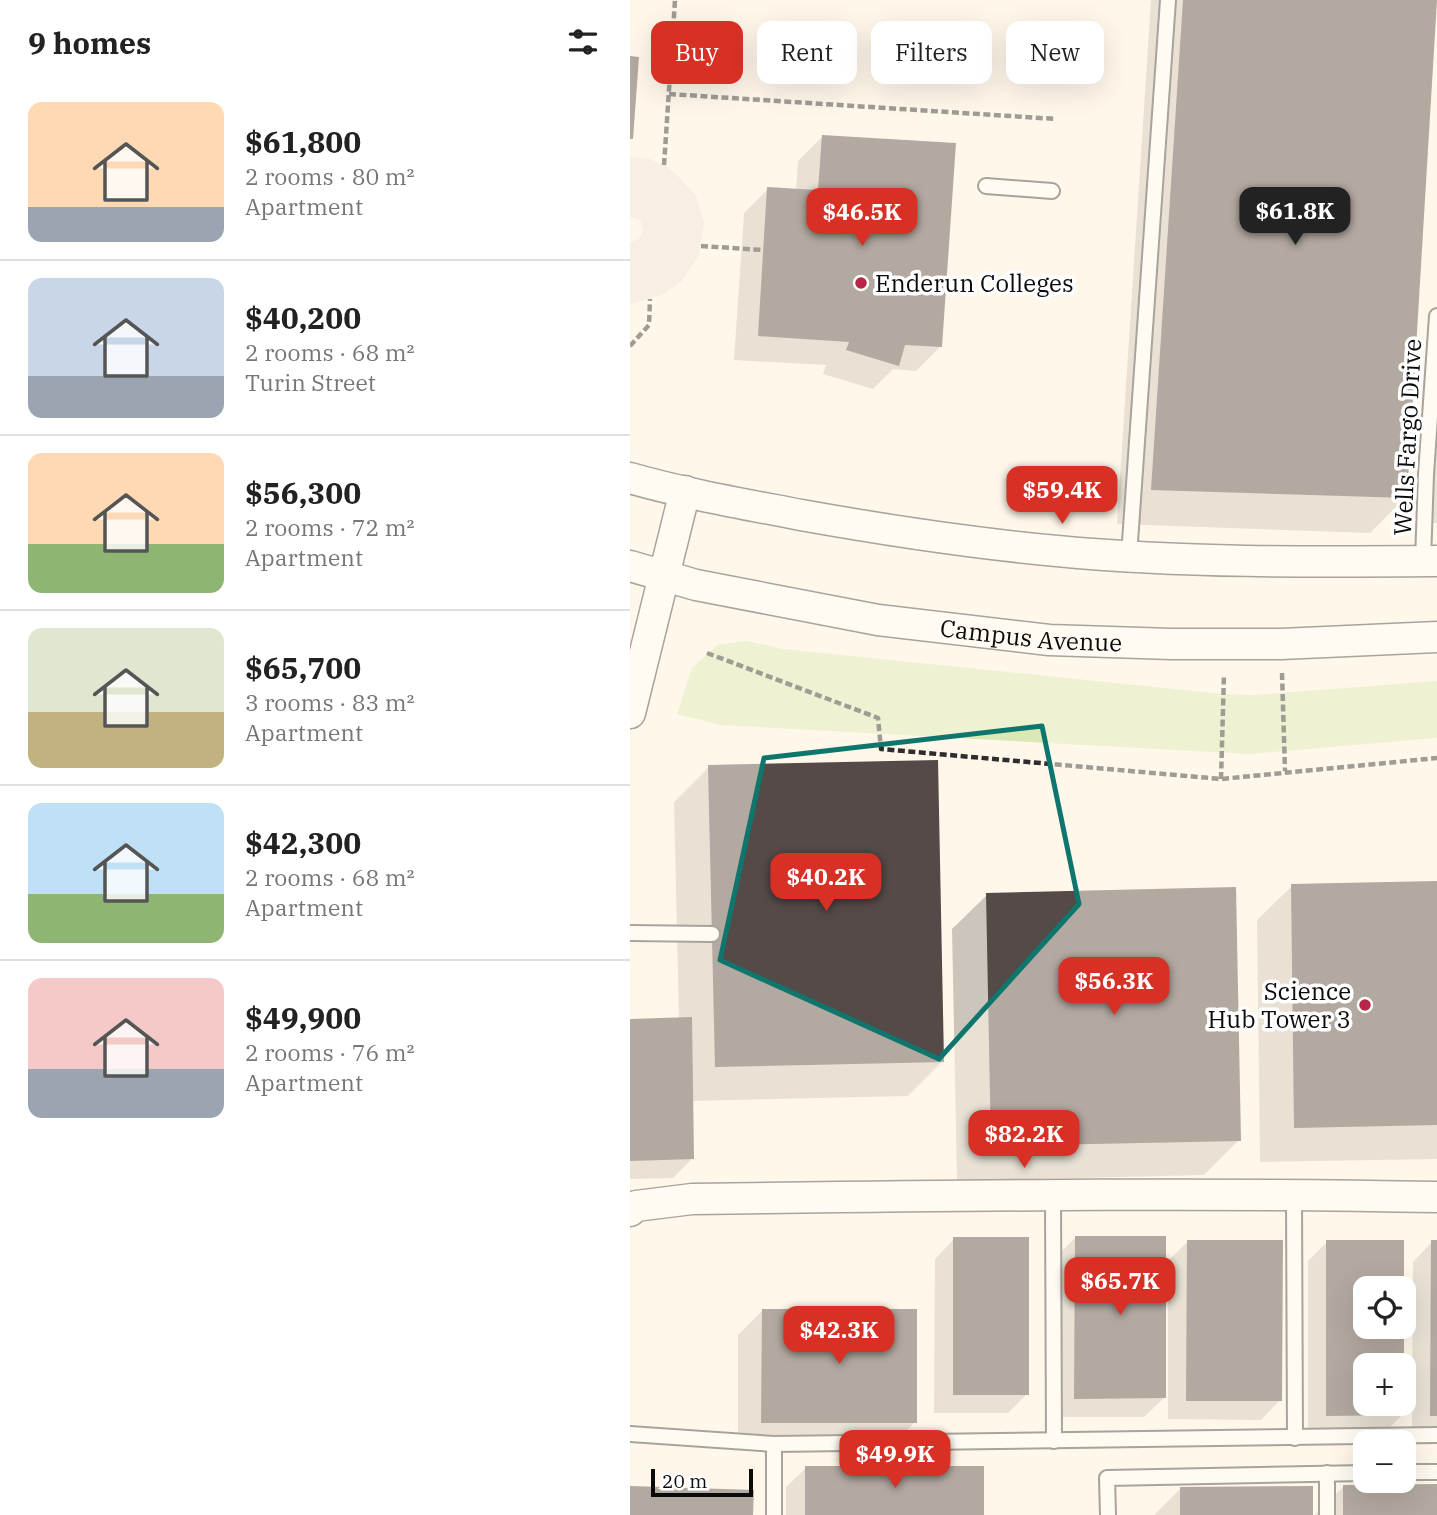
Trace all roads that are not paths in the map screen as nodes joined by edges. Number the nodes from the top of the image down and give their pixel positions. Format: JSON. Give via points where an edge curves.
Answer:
{"nodes":[{"id":1,"x":1168,"y":0,"type":"edge"},
{"id":2,"x":986,"y":186,"type":"dead end"},
{"id":3,"x":1052,"y":191,"type":"dead end"},
{"id":4,"x":1437,"y":316,"type":"edge"},
{"id":5,"x":630,"y":478,"type":"edge"},
{"id":6,"x":685,"y":491,"type":"junction"},
{"id":7,"x":1129,"y":556,"type":"junction"},
{"id":8,"x":1430,"y":561,"type":"edge"},
{"id":9,"x":630,"y":566,"type":"edge"},
{"id":10,"x":664,"y":576,"type":"junction"},
{"id":11,"x":1437,"y":636,"type":"edge"},
{"id":12,"x":630,"y":713,"type":"edge"},
{"id":13,"x":630,"y":933,"type":"edge"},
{"id":14,"x":712,"y":934,"type":"dead end"},
{"id":15,"x":1294,"y":1194,"type":"junction"},
{"id":16,"x":1053,"y":1195,"type":"junction"},
{"id":17,"x":1437,"y":1198,"type":"edge"},
{"id":18,"x":630,"y":1211,"type":"edge"},
{"id":19,"x":630,"y":1434,"type":"edge"},
{"id":20,"x":1437,"y":1435,"type":"edge"},
{"id":21,"x":1295,"y":1438,"type":"junction"},
{"id":22,"x":1054,"y":1441,"type":"junction"},
{"id":23,"x":774,"y":1444,"type":"junction"},
{"id":24,"x":1416,"y":1472,"type":"edge"},
{"id":25,"x":1437,"y":1472,"type":"edge"},
{"id":26,"x":1327,"y":1473,"type":"junction"},
{"id":27,"x":1353,"y":1473,"type":"edge"},
{"id":28,"x":774,"y":1515,"type":"edge"},
{"id":29,"x":1108,"y":1515,"type":"edge"},
{"id":30,"x":1327,"y":1515,"type":"edge"}],
"edges":[{"from":1,"to":7,"type":"lane"},
{"from":2,"to":3,"type":"lane"},
{"from":4,"to":8,"type":"lane","name":"Wells Fargo Drive","via":[[1426,474]]},
{"from":5,"to":6,"type":"street"},
{"from":6,"to":7,"type":"street","via":[[885,530]]},
{"from":6,"to":10,"type":"street"},
{"from":7,"to":8,"type":"street"},
{"from":9,"to":10,"type":"street","name":"Campus Avenue"},
{"from":10,"to":11,"type":"street","name":"Campus Avenue","via":[[878,620],[1049,640],[1282,644]]},
{"from":10,"to":12,"type":"street"},
{"from":13,"to":14,"type":"lane"},
{"from":15,"to":16,"type":"street"},
{"from":15,"to":17,"type":"street"},
{"from":15,"to":21,"type":"lane"},
{"from":16,"to":18,"type":"street","via":[[692,1199],[636,1206]]},
{"from":16,"to":22,"type":"lane"},
{"from":19,"to":23,"type":"lane"},
{"from":20,"to":21,"type":"lane"},
{"from":21,"to":22,"type":"lane"},
{"from":22,"to":23,"type":"lane"},
{"from":23,"to":28,"type":"lane"},
{"from":24,"to":25,"type":"lane"},
{"from":26,"to":27,"type":"lane"},
{"from":26,"to":29,"type":"lane","via":[[1107,1478]]},
{"from":26,"to":30,"type":"lane"}]}
